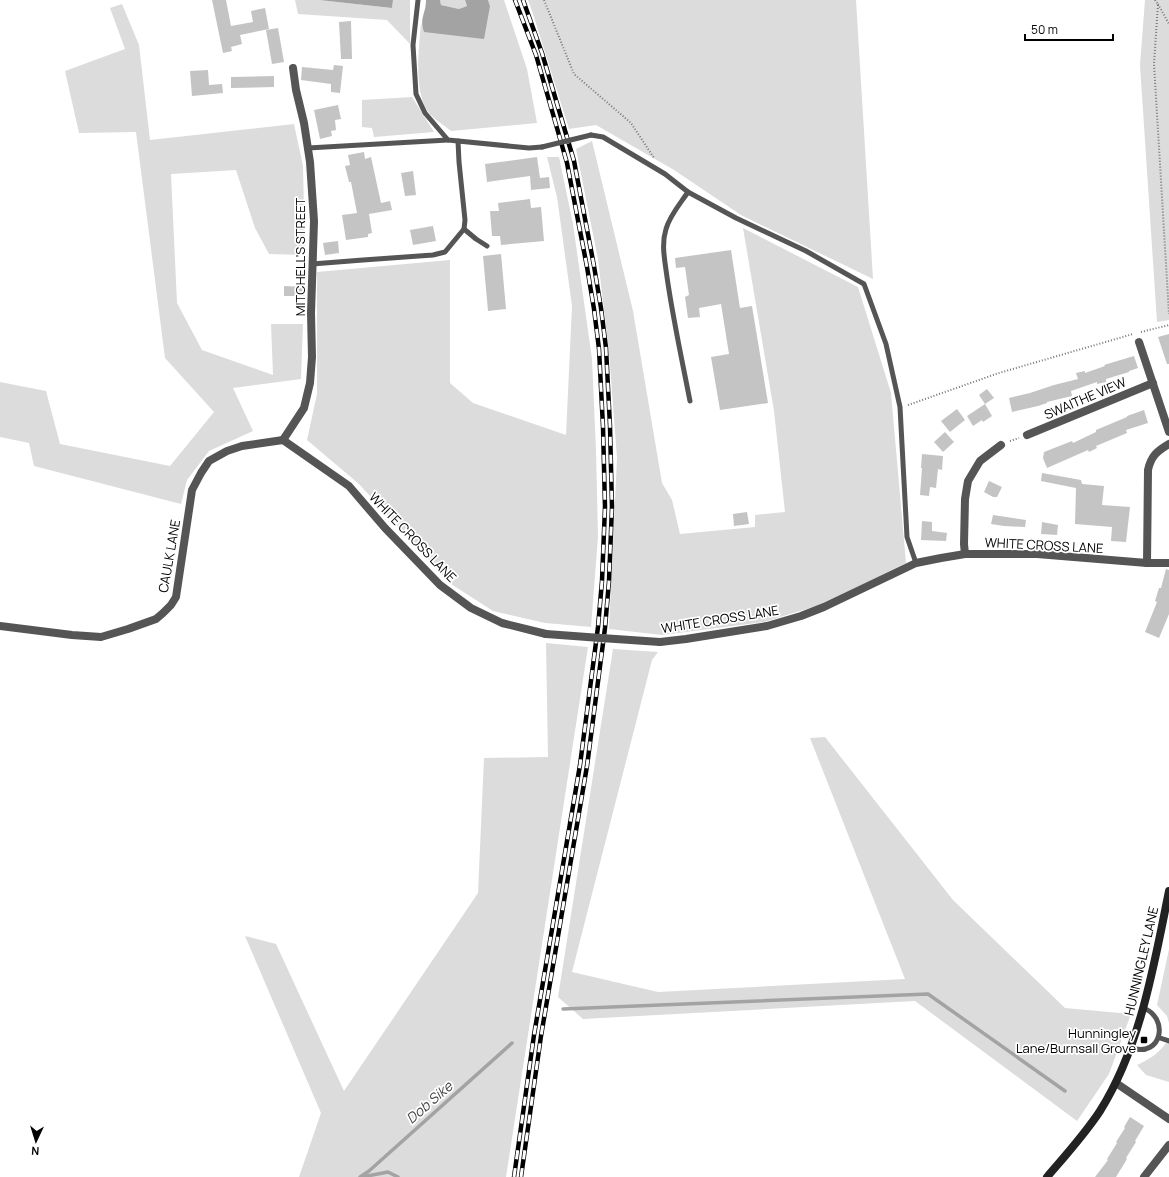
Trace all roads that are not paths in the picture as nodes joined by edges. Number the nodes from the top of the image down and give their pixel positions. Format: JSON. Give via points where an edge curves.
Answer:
{"nodes":[{"id":1,"x":418,"y":0,"type":"edge"},
{"id":2,"x":293,"y":68,"type":"dead end"},
{"id":3,"x":448,"y":140,"type":"junction"},
{"id":4,"x":458,"y":141,"type":"junction"},
{"id":5,"x":308,"y":148,"type":"junction"},
{"id":6,"x":688,"y":192,"type":"junction"},
{"id":7,"x":464,"y":229,"type":"junction"},
{"id":8,"x":487,"y":246,"type":"dead end"},
{"id":9,"x":312,"y":264,"type":"junction"},
{"id":10,"x":1139,"y":342,"type":"dead end"},
{"id":11,"x":1153,"y":383,"type":"junction"},
{"id":12,"x":690,"y":401,"type":"dead end"},
{"id":13,"x":1169,"y":432,"type":"edge"},
{"id":14,"x":1027,"y":435,"type":"dead end"},
{"id":15,"x":283,"y":440,"type":"junction"},
{"id":16,"x":1169,"y":444,"type":"edge"},
{"id":17,"x":1001,"y":445,"type":"dead end"},
{"id":18,"x":965,"y":554,"type":"junction"},
{"id":19,"x":916,"y":563,"type":"junction"},
{"id":20,"x":1147,"y":563,"type":"junction"},
{"id":21,"x":1169,"y":563,"type":"edge"},
{"id":22,"x":0,"y":626,"type":"edge"},
{"id":23,"x":1169,"y":891,"type":"edge"},
{"id":24,"x":1143,"y":1008,"type":"junction"},
{"id":25,"x":1160,"y":1038,"type":"junction"},
{"id":26,"x":1169,"y":1042,"type":"edge"},
{"id":27,"x":1131,"y":1048,"type":"junction"},
{"id":28,"x":1116,"y":1083,"type":"junction"},
{"id":29,"x":1169,"y":1119,"type":"edge"},
{"id":30,"x":1169,"y":1145,"type":"edge"},
{"id":31,"x":1047,"y":1177,"type":"edge"},
{"id":32,"x":1144,"y":1177,"type":"edge"}],
"edges":[{"from":1,"to":3,"type":"lane","via":[[413,45],[416,94],[425,113]]},
{"from":2,"to":5,"type":"street","name":"MITCHELL'S STREET"},
{"from":3,"to":4,"type":"lane"},
{"from":3,"to":5,"type":"lane"},
{"from":4,"to":6,"type":"lane","bridge":true,"via":[[529,148],[591,135],[603,137],[664,174]]},
{"from":4,"to":7,"type":"lane","via":[[466,220]]},
{"from":5,"to":9,"type":"street","name":"MITCHELL'S STREET","via":[[314,221]]},
{"from":6,"to":12,"type":"lane","via":[[671,215],[666,228],[663,251]]},
{"from":6,"to":19,"type":"lane","via":[[806,251],[864,284],[886,344],[900,408],[907,537]]},
{"from":7,"to":8,"type":"lane"},
{"from":7,"to":9,"type":"lane","via":[[445,252],[433,255]]},
{"from":9,"to":15,"type":"street","name":"MITCHELL'S STREET","via":[[310,383],[304,408]]},
{"from":10,"to":11,"type":"street"},
{"from":11,"to":13,"type":"street"},
{"from":11,"to":14,"type":"street","name":"SWAITHE VIEW"},
{"from":15,"to":19,"type":"street","name":"WHITE CROSS LANE","bridge":true,"via":[[349,486],[385,528],[440,585],[452,594],[471,608],[502,623],[546,634],[660,642],[767,626],[824,607]]},
{"from":15,"to":22,"type":"street","name":"CAULK LANE","via":[[242,446],[227,451],[209,461],[201,472],[192,490],[176,597],[156,619],[101,637]]},
{"from":16,"to":20,"type":"street","via":[[1153,456],[1148,470]]},
{"from":17,"to":18,"type":"street","via":[[980,460],[968,481],[965,499]]},
{"from":18,"to":19,"type":"street","name":"WHITE CROSS LANE"},
{"from":18,"to":20,"type":"street","name":"WHITE CROSS LANE","via":[[1037,554]]},
{"from":20,"to":21,"type":"street","name":"WHITE CROSS LANE"},
{"from":23,"to":24,"type":"main road","name":"HUNNINGLEY LANE"},
{"from":24,"to":25,"type":"lane","via":[[1150,1010],[1160,1019]]},
{"from":24,"to":27,"type":"main road","name":"HUNNINGLEY LANE"},
{"from":25,"to":26,"type":"lane"},
{"from":25,"to":27,"type":"lane","via":[[1151,1048]]},
{"from":27,"to":28,"type":"main road","name":"HUNNINGLEY LANE"},
{"from":28,"to":29,"type":"street"},
{"from":28,"to":31,"type":"main road","name":"HUNNINGLEY LANE","via":[[1100,1111]]},
{"from":30,"to":32,"type":"street"}]}
